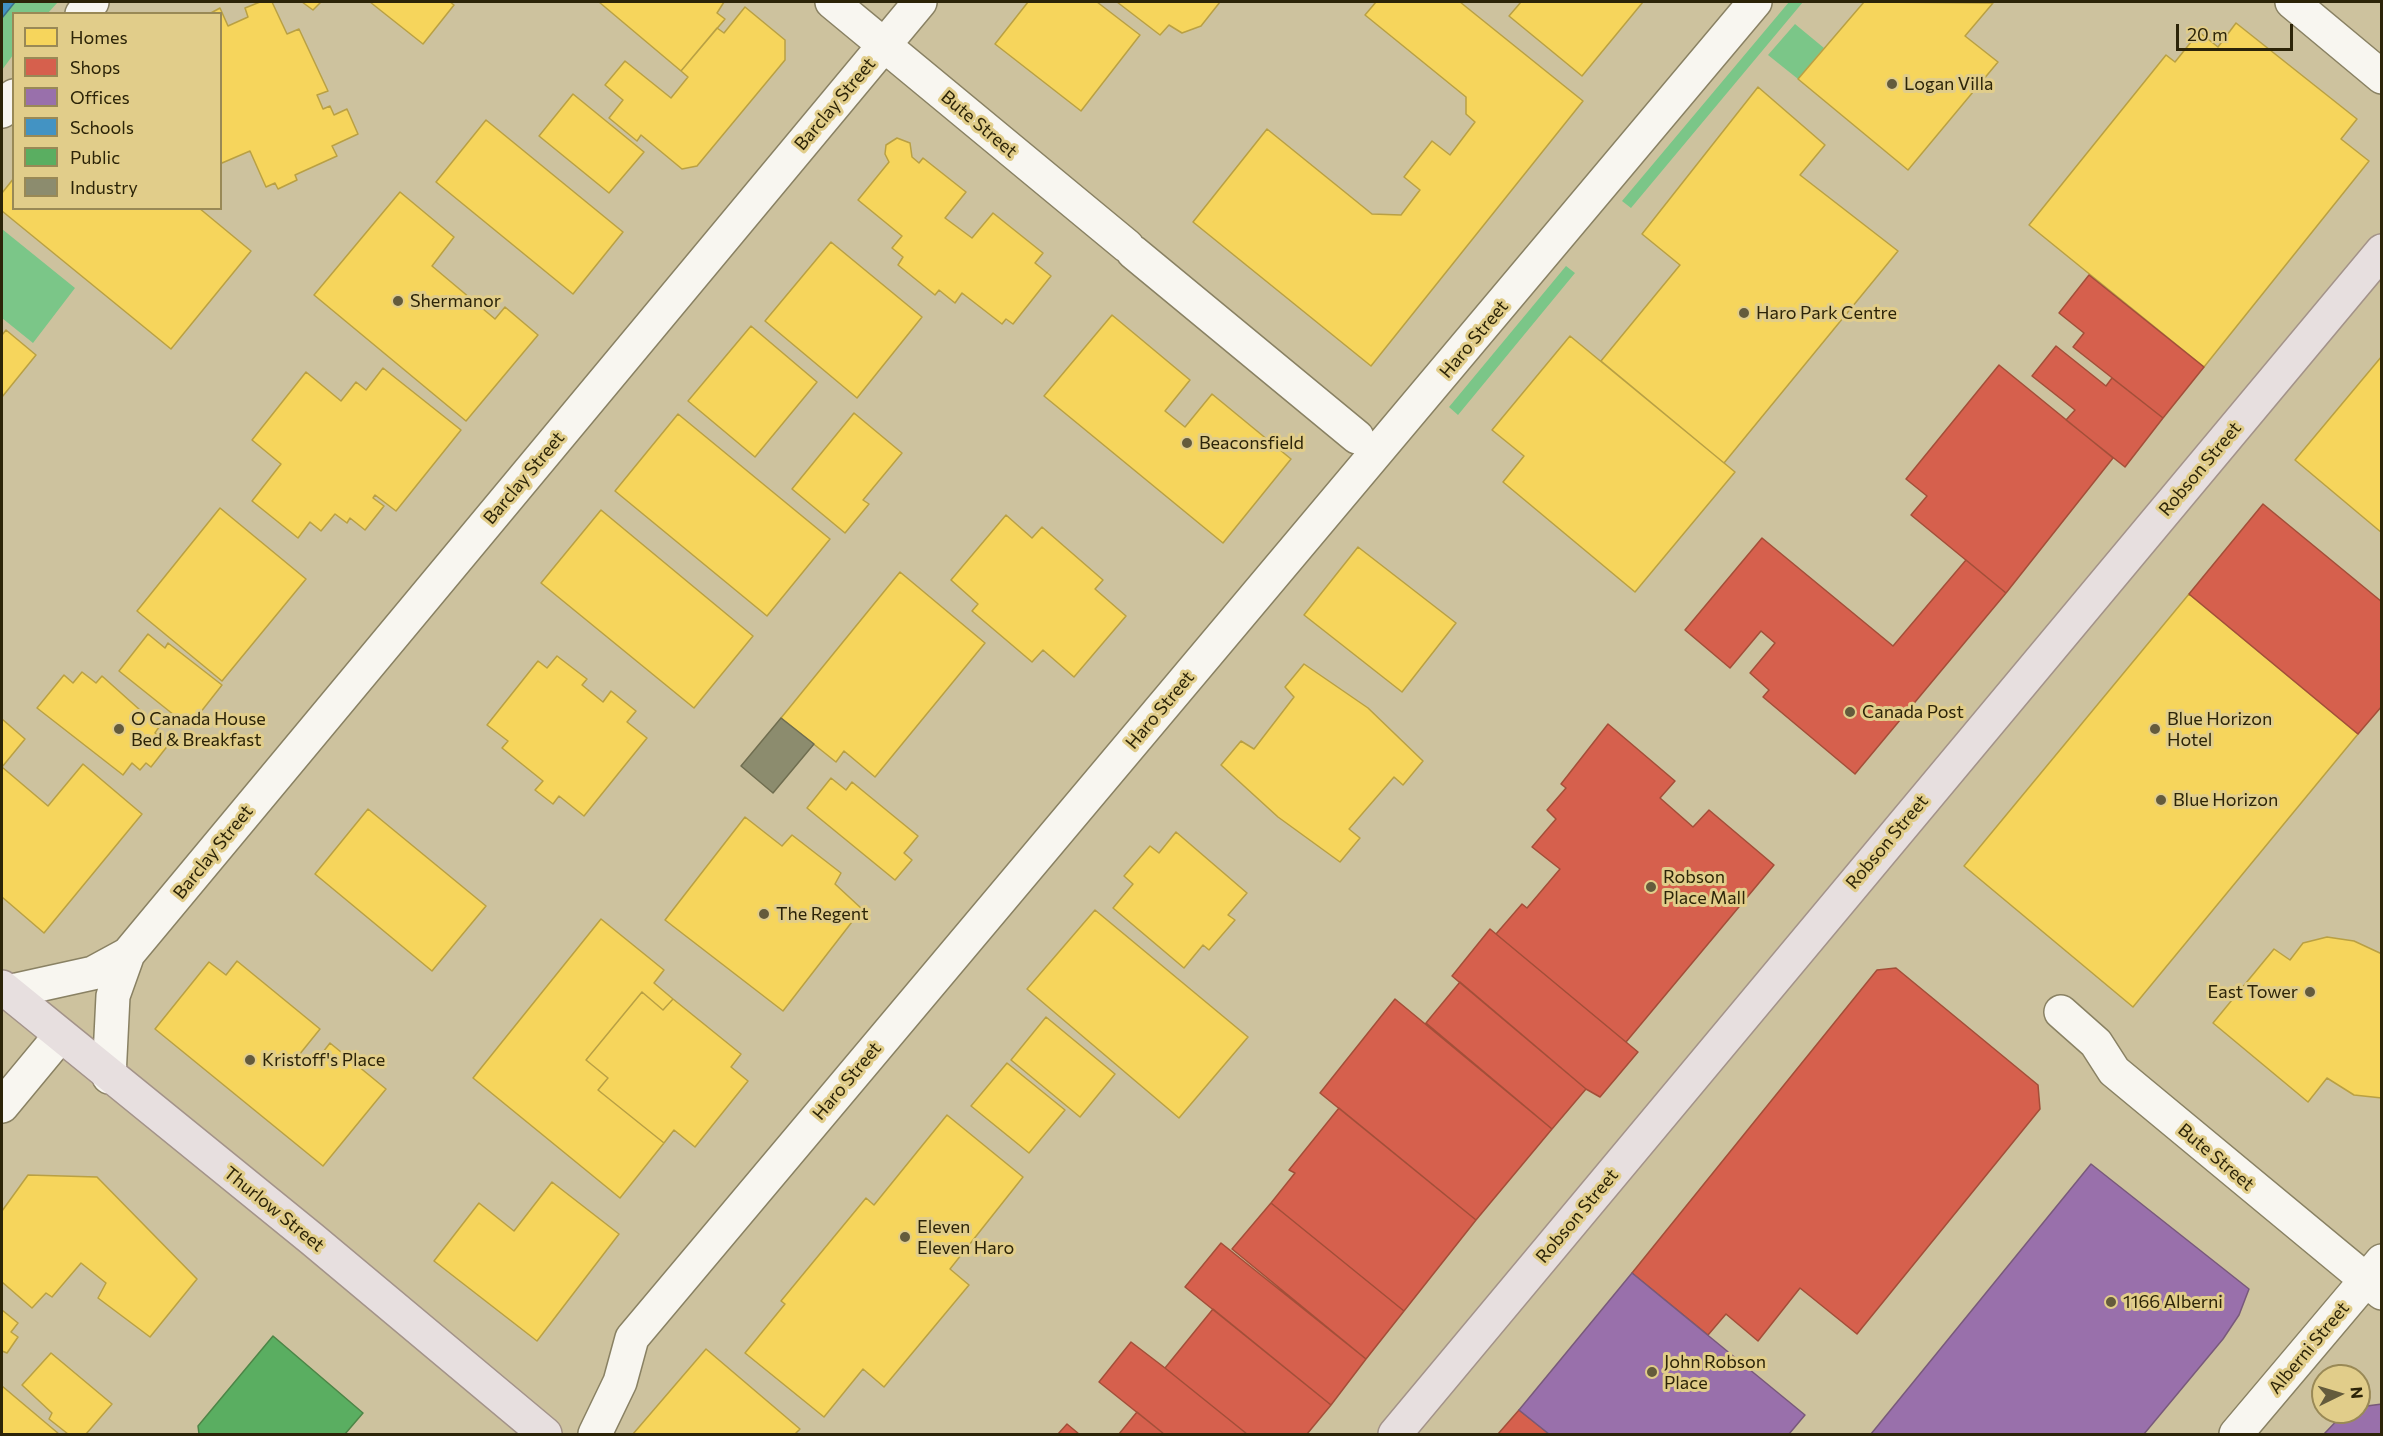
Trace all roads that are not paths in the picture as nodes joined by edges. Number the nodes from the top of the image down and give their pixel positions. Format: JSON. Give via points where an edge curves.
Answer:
{"nodes":[{"id":1,"x":832,"y":2,"type":"edge"},
{"id":2,"x":920,"y":2,"type":"edge"},
{"id":3,"x":1755,"y":2,"type":"edge"},
{"id":4,"x":2292,"y":2,"type":"edge"},
{"id":5,"x":884,"y":45,"type":"junction"},
{"id":6,"x":2382,"y":77,"type":"edge"},
{"id":7,"x":12,"y":98,"type":"edge"},
{"id":8,"x":2,"y":111,"type":"edge"},
{"id":9,"x":2382,"y":251,"type":"edge"},
{"id":10,"x":1357,"y":437,"type":"dead end"},
{"id":11,"x":128,"y":954,"type":"junction"},
{"id":12,"x":4,"y":989,"type":"edge"},
{"id":13,"x":2061,"y":1012,"type":"dead end"},
{"id":14,"x":60,"y":1036,"type":"junction"},
{"id":15,"x":109,"y":1077,"type":"junction"},
{"id":16,"x":2,"y":1107,"type":"edge"},
{"id":17,"x":2376,"y":1278,"type":"edge"},
{"id":18,"x":545,"y":1434,"type":"edge"},
{"id":19,"x":595,"y":1434,"type":"edge"},
{"id":20,"x":1395,"y":1434,"type":"edge"},
{"id":21,"x":2236,"y":1434,"type":"edge"}],
"edges":[{"from":1,"to":5,"type":"street","name":"Bute Street"},
{"from":2,"to":5,"type":"street","name":"Barclay Street"},
{"from":3,"to":19,"type":"street","name":"Haro Street","via":[[632,1338],[620,1382]]},
{"from":4,"to":6,"type":"street"},
{"from":5,"to":10,"type":"street","name":"Bute Street"},
{"from":5,"to":11,"type":"street","name":"Barclay Street"},
{"from":7,"to":8,"type":"street"},
{"from":9,"to":20,"type":"main road","name":"Robson Street"},
{"from":11,"to":12,"type":"street","name":"Barclay Street","via":[[93,974]]},
{"from":11,"to":15,"type":"street","name":"Barclay Street","via":[[113,996]]},
{"from":12,"to":14,"type":"main road","name":"Thurlow Street"},
{"from":13,"to":17,"type":"street","name":"Bute Street","via":[[2096,1043],[2114,1071]]},
{"from":14,"to":15,"type":"main road","name":"Thurlow Street"},
{"from":14,"to":16,"type":"street"},
{"from":15,"to":18,"type":"main road","name":"Thurlow Street","via":[[312,1239]]},
{"from":17,"to":21,"type":"street","name":"Alberni Street"}]}
